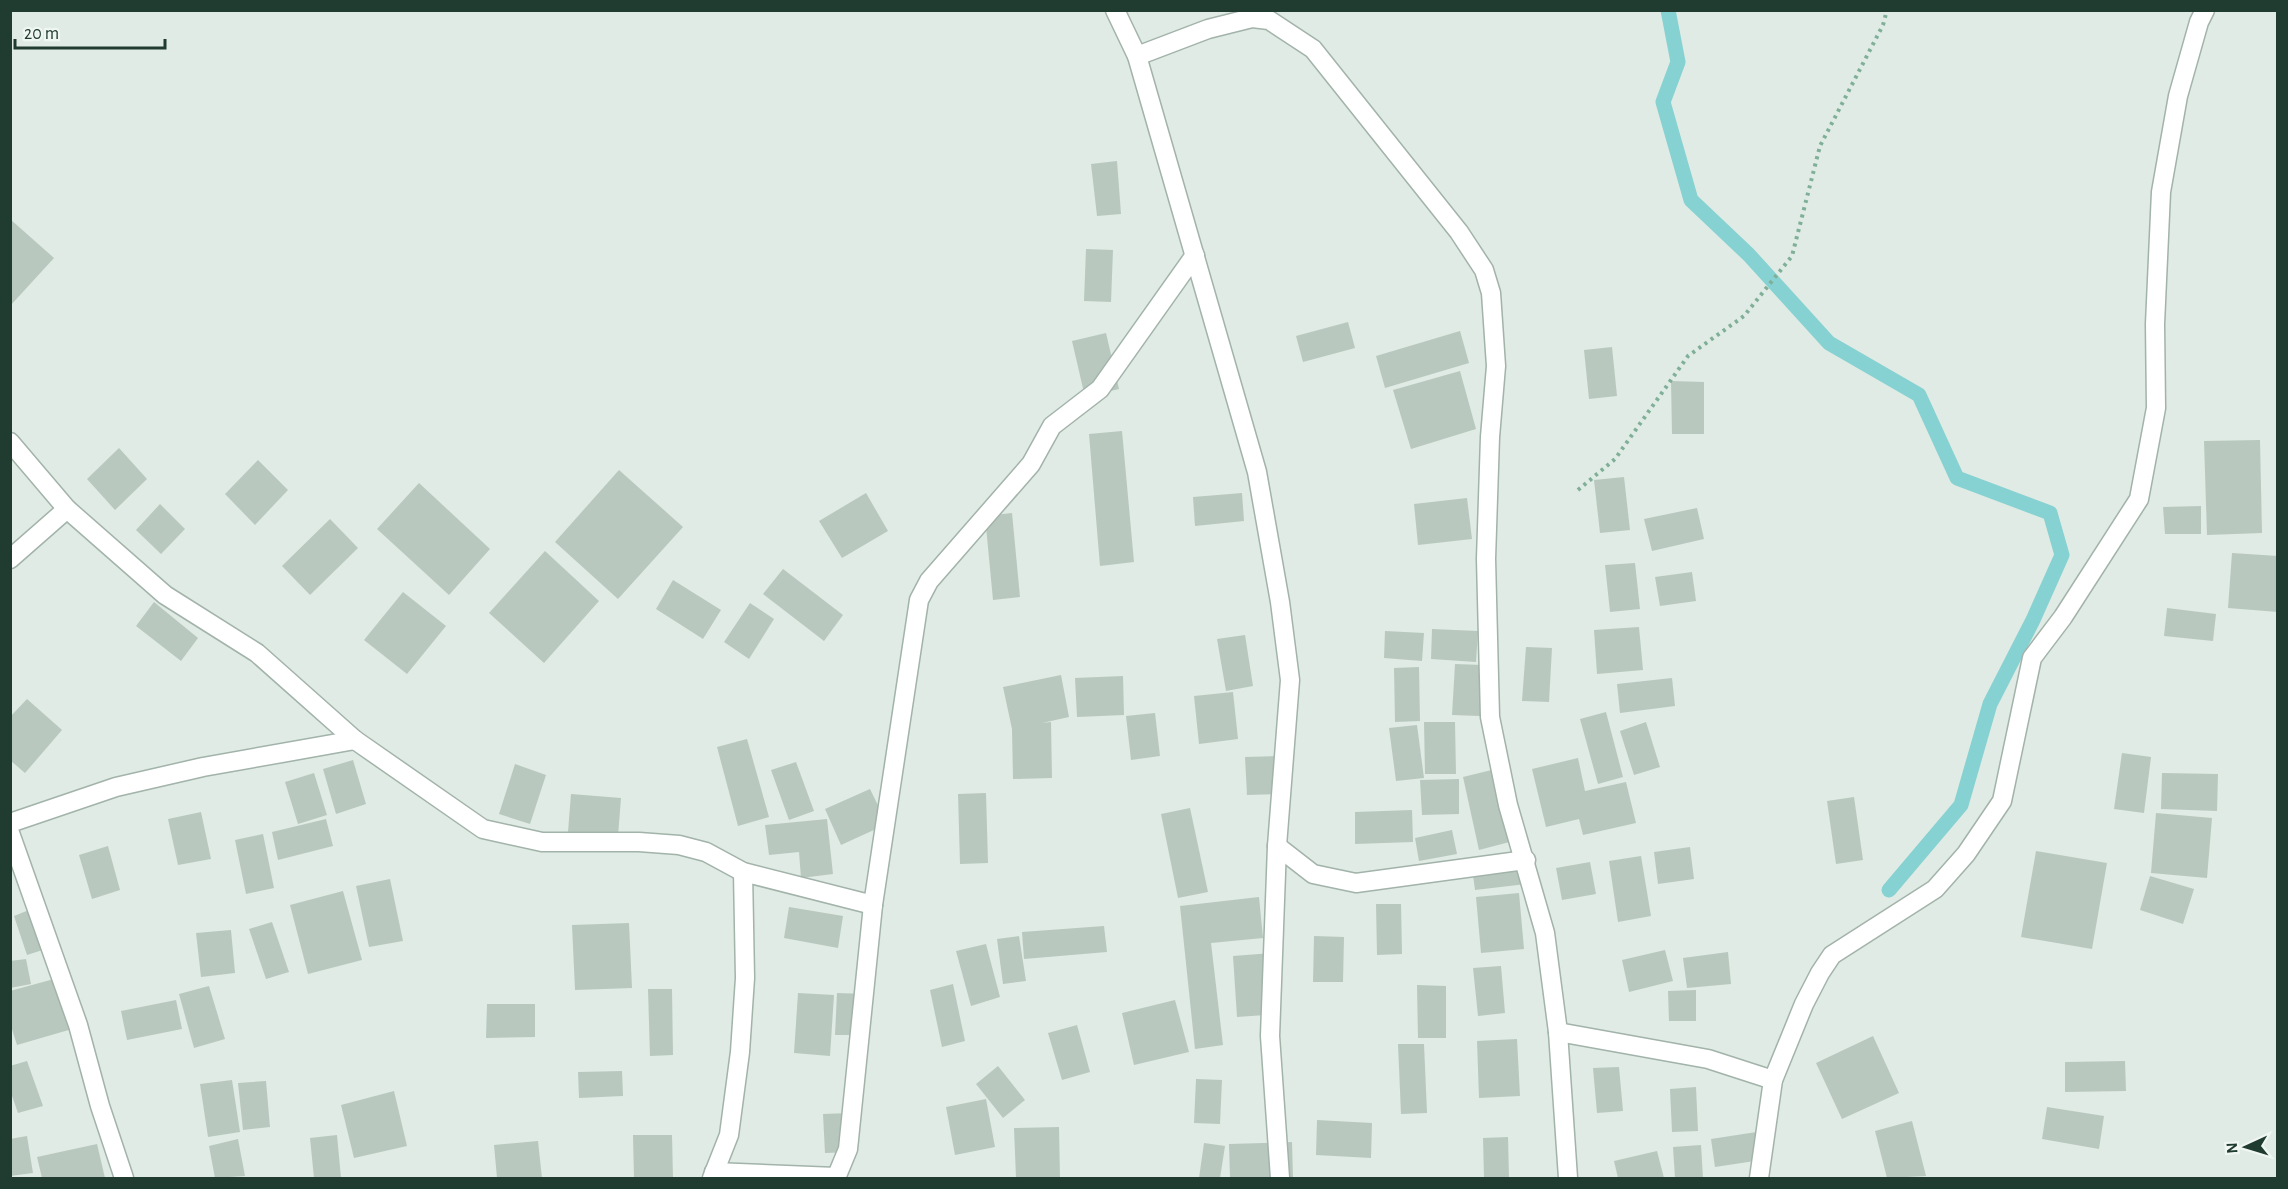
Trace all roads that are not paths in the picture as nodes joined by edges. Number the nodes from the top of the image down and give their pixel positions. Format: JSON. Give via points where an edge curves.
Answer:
{"nodes":[{"id":1,"x":1115,"y":10,"type":"edge"},
{"id":2,"x":2205,"y":10,"type":"edge"},
{"id":3,"x":1137,"y":56,"type":"junction"},
{"id":4,"x":1195,"y":255,"type":"junction"},
{"id":5,"x":10,"y":442,"type":"edge"},
{"id":6,"x":67,"y":509,"type":"junction"},
{"id":7,"x":10,"y":559,"type":"edge"},
{"id":8,"x":355,"y":740,"type":"junction"},
{"id":9,"x":10,"y":823,"type":"edge"},
{"id":10,"x":10,"y":833,"type":"edge"},
{"id":11,"x":1277,"y":846,"type":"junction"},
{"id":12,"x":1526,"y":860,"type":"junction"},
{"id":13,"x":743,"y":872,"type":"junction"},
{"id":14,"x":873,"y":905,"type":"junction"},
{"id":15,"x":1558,"y":1032,"type":"junction"},
{"id":16,"x":1773,"y":1080,"type":"junction"},
{"id":17,"x":713,"y":1175,"type":"edge"},
{"id":18,"x":836,"y":1178,"type":"edge"},
{"id":19,"x":1760,"y":1178,"type":"edge"},
{"id":20,"x":124,"y":1179,"type":"edge"},
{"id":21,"x":1280,"y":1179,"type":"edge"},
{"id":22,"x":1568,"y":1179,"type":"edge"}],
"edges":[{"from":1,"to":3,"type":"street"},
{"from":2,"to":16,"type":"street","via":[[2178,96],[2161,192],[2156,408],[2139,499],[2032,658],[2002,801],[1966,854],[1935,889],[1832,956],[1804,1004]]},
{"from":3,"to":4,"type":"street"},
{"from":3,"to":12,"type":"street","via":[[1208,29],[1252,18],[1269,20],[1313,49],[1459,232],[1484,270],[1491,293],[1496,366],[1486,559],[1490,717],[1508,805]]},
{"from":4,"to":11,"type":"street","via":[[1257,472],[1280,602],[1290,680]]},
{"from":4,"to":14,"type":"street","via":[[1100,389],[1052,426],[1031,464],[929,581],[919,600]]},
{"from":5,"to":6,"type":"street"},
{"from":6,"to":7,"type":"street"},
{"from":6,"to":8,"type":"street","via":[[165,595],[257,653]]},
{"from":8,"to":9,"type":"street","via":[[116,787]]},
{"from":8,"to":13,"type":"street","via":[[483,829],[542,842],[679,845],[706,852]]},
{"from":10,"to":20,"type":"street","via":[[78,1025]]},
{"from":11,"to":12,"type":"street","via":[[1313,874],[1356,883]]},
{"from":11,"to":21,"type":"street","via":[[1270,1036]]},
{"from":12,"to":15,"type":"street","via":[[1545,933]]},
{"from":13,"to":14,"type":"street"},
{"from":13,"to":17,"type":"street","via":[[745,978],[740,1052],[729,1135]]},
{"from":14,"to":18,"type":"street","via":[[848,1149]]},
{"from":15,"to":16,"type":"street","via":[[1708,1059]]},
{"from":15,"to":22,"type":"street"},
{"from":16,"to":19,"type":"street"},
{"from":17,"to":18,"type":"street"}]}
